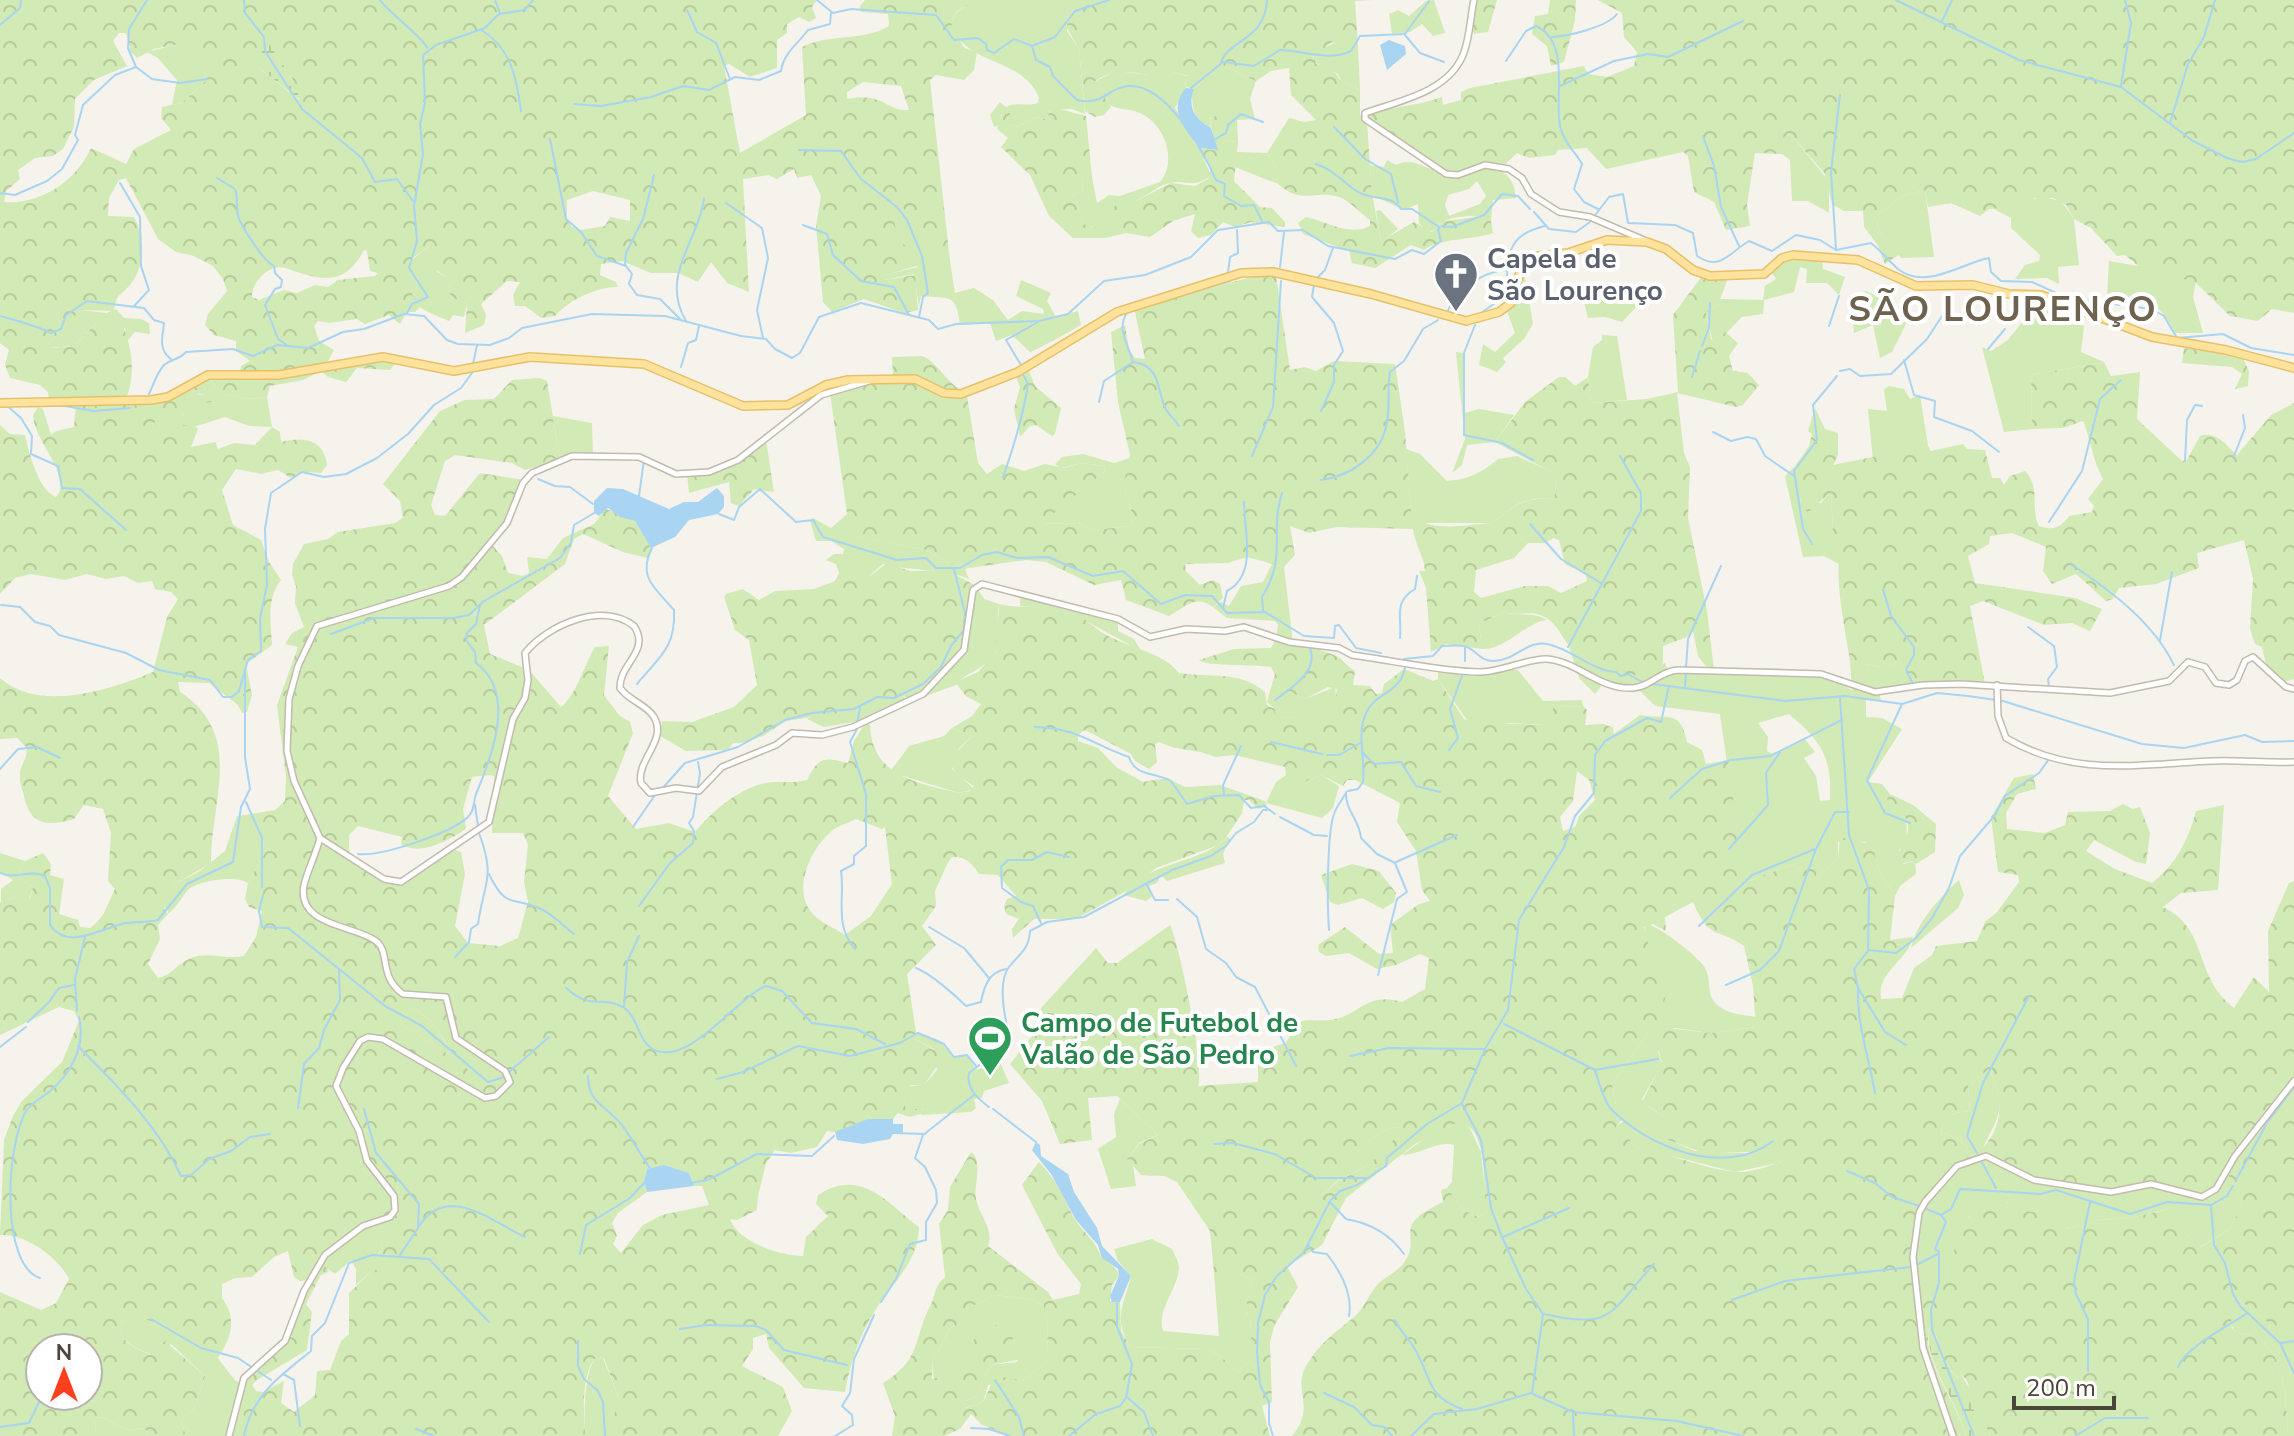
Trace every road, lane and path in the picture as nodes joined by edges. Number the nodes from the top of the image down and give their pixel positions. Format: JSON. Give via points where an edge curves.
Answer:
{"nodes":[{"id":1,"x":1474,"y":0,"type":"edge"},
{"id":2,"x":1647,"y":242,"type":"junction"},
{"id":3,"x":2294,"y":368,"type":"edge"},
{"id":4,"x":871,"y":380,"type":"junction"},
{"id":5,"x":4,"y":403,"type":"edge"},
{"id":6,"x":1997,"y":685,"type":"junction"},
{"id":7,"x":2294,"y":689,"type":"edge"},
{"id":8,"x":2294,"y":762,"type":"edge"},
{"id":9,"x":320,"y":838,"type":"junction"},
{"id":10,"x":2294,"y":1081,"type":"edge"},
{"id":11,"x":229,"y":1436,"type":"edge"},
{"id":12,"x":1953,"y":1436,"type":"edge"}],
"edges":[{"from":1,"to":2,"type":"street","via":[[1463,54],[1452,75],[1364,117],[1446,174],[1485,165],[1501,167],[1516,173],[1531,194],[1559,212],[1590,217]]},
{"from":2,"to":3,"type":"main road","via":[[1710,276],[1764,274],[1793,255],[1863,260],[1916,286],[1973,285],[2004,294],[2041,295],[2152,337]]},
{"from":2,"to":4,"type":"main road","via":[[1607,240],[1568,253],[1535,254],[1522,265],[1511,303],[1473,320],[1453,320],[1330,284],[1247,272],[1117,312],[1018,372],[966,393],[944,393],[915,379]]},
{"from":4,"to":5,"type":"main road","via":[[833,382],[781,407],[743,406],[644,364],[530,357],[454,371],[383,357],[279,375],[208,375],[168,397],[151,400]]},
{"from":4,"to":9,"type":"street","via":[[825,393],[738,460],[709,472],[676,474],[634,457],[560,460],[525,479],[507,523],[449,586],[317,626],[293,681],[286,733],[294,781]]},
{"from":6,"to":7,"type":"street","via":[[2120,692],[2169,681],[2188,662],[2205,667],[2214,681],[2226,685],[2235,682],[2249,658],[2261,660],[2274,677]]},
{"from":6,"to":8,"type":"street","via":[[1998,718],[2006,738],[2075,763],[2115,768]]},
{"from":6,"to":9,"type":"street","via":[[1923,685],[1875,692],[1821,674],[1678,670],[1644,686],[1622,688],[1547,659],[1479,672],[1352,655],[1244,627],[1186,629],[1150,637],[1118,619],[982,584],[973,590],[964,650],[913,700],[853,727],[822,735],[792,733],[722,767],[699,791],[676,788],[655,793],[644,788],[639,774],[656,737],[656,720],[622,692],[620,683],[637,654],[638,632],[630,622],[592,615],[551,632],[525,653],[525,698],[513,719],[486,825],[401,882],[384,879]]},
{"from":9,"to":11,"type":"street","via":[[304,885],[309,909],[323,921],[377,942],[386,977],[403,994],[446,997],[456,1038],[505,1071],[510,1082],[496,1096],[485,1098],[383,1039],[360,1041],[337,1077],[336,1089],[359,1131],[367,1161],[394,1196],[395,1210],[325,1255],[285,1341],[244,1378]]},
{"from":10,"to":12,"type":"street","via":[[2213,1193],[2196,1198],[2151,1184],[2111,1192],[2034,1180],[1986,1156],[1953,1170],[1920,1210],[1913,1270],[1923,1348]]}]}
